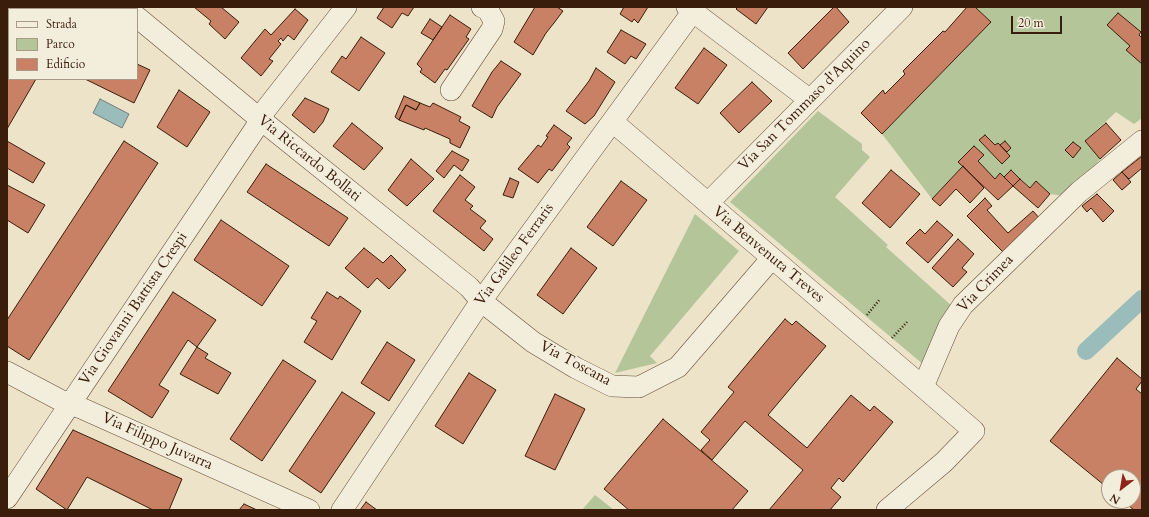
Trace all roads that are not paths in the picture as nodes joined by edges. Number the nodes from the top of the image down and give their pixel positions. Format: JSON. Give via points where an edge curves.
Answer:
{"nodes":[{"id":1,"x":482,"y":7,"type":"edge"},
{"id":2,"x":902,"y":7,"type":"edge"},
{"id":3,"x":692,"y":8,"type":"edge"},
{"id":4,"x":339,"y":10,"type":"edge"},
{"id":5,"x":138,"y":18,"type":"edge"},
{"id":6,"x":451,"y":90,"type":"dead end"},
{"id":7,"x":810,"y":100,"type":"junction"},
{"id":8,"x":260,"y":119,"type":"junction"},
{"id":9,"x":613,"y":122,"type":"junction"},
{"id":10,"x":1142,"y":141,"type":"edge"},
{"id":11,"x":708,"y":203,"type":"junction"},
{"id":12,"x":772,"y":258,"type":"junction"},
{"id":13,"x":481,"y":301,"type":"junction"},
{"id":14,"x":7,"y":372,"type":"edge"},
{"id":15,"x":923,"y":387,"type":"junction"},
{"id":16,"x":70,"y":404,"type":"junction"},
{"id":17,"x":7,"y":498,"type":"edge"},
{"id":18,"x":309,"y":510,"type":"edge"},
{"id":19,"x":342,"y":510,"type":"edge"},
{"id":20,"x":887,"y":510,"type":"edge"}],
"edges":[{"from":1,"to":6,"type":"street","via":[[488,10],[494,21],[492,29]]},
{"from":2,"to":7,"type":"street","name":"Via San Tommaso d'Aquino"},
{"from":3,"to":7,"type":"street"},
{"from":3,"to":9,"type":"street","name":"Via Galileo Ferraris"},
{"from":4,"to":8,"type":"street","name":"Via Giovanni Battista Crespi"},
{"from":5,"to":8,"type":"street","name":"Via Riccardo Bollati"},
{"from":7,"to":11,"type":"street","name":"Via San Tommaso d'Aquino"},
{"from":8,"to":13,"type":"street","name":"Via Riccardo Bollati","via":[[469,287]]},
{"from":8,"to":16,"type":"street","name":"Via Giovanni Battista Crespi"},
{"from":9,"to":11,"type":"street","name":"Via Benvenuta Treves"},
{"from":9,"to":13,"type":"street","name":"Via Galileo Ferraris"},
{"from":10,"to":15,"type":"street","name":"Via Crimea","via":[[1079,192],[963,305],[949,326]]},
{"from":11,"to":12,"type":"street","name":"Via Benvenuta Treves"},
{"from":12,"to":13,"type":"street","name":"Via Toscana","via":[[678,368],[639,387],[612,386],[576,368],[533,342]]},
{"from":12,"to":15,"type":"street","name":"Via Benvenuta Treves"},
{"from":13,"to":19,"type":"street","name":"Via Galileo Ferraris"},
{"from":14,"to":16,"type":"street","name":"Via Filippo Juvarra"},
{"from":15,"to":20,"type":"street","via":[[974,431],[944,462]]},
{"from":16,"to":17,"type":"street","name":"Via Giovanni Battista Crespi"},
{"from":16,"to":18,"type":"street","name":"Via Filippo Juvarra"}]}
